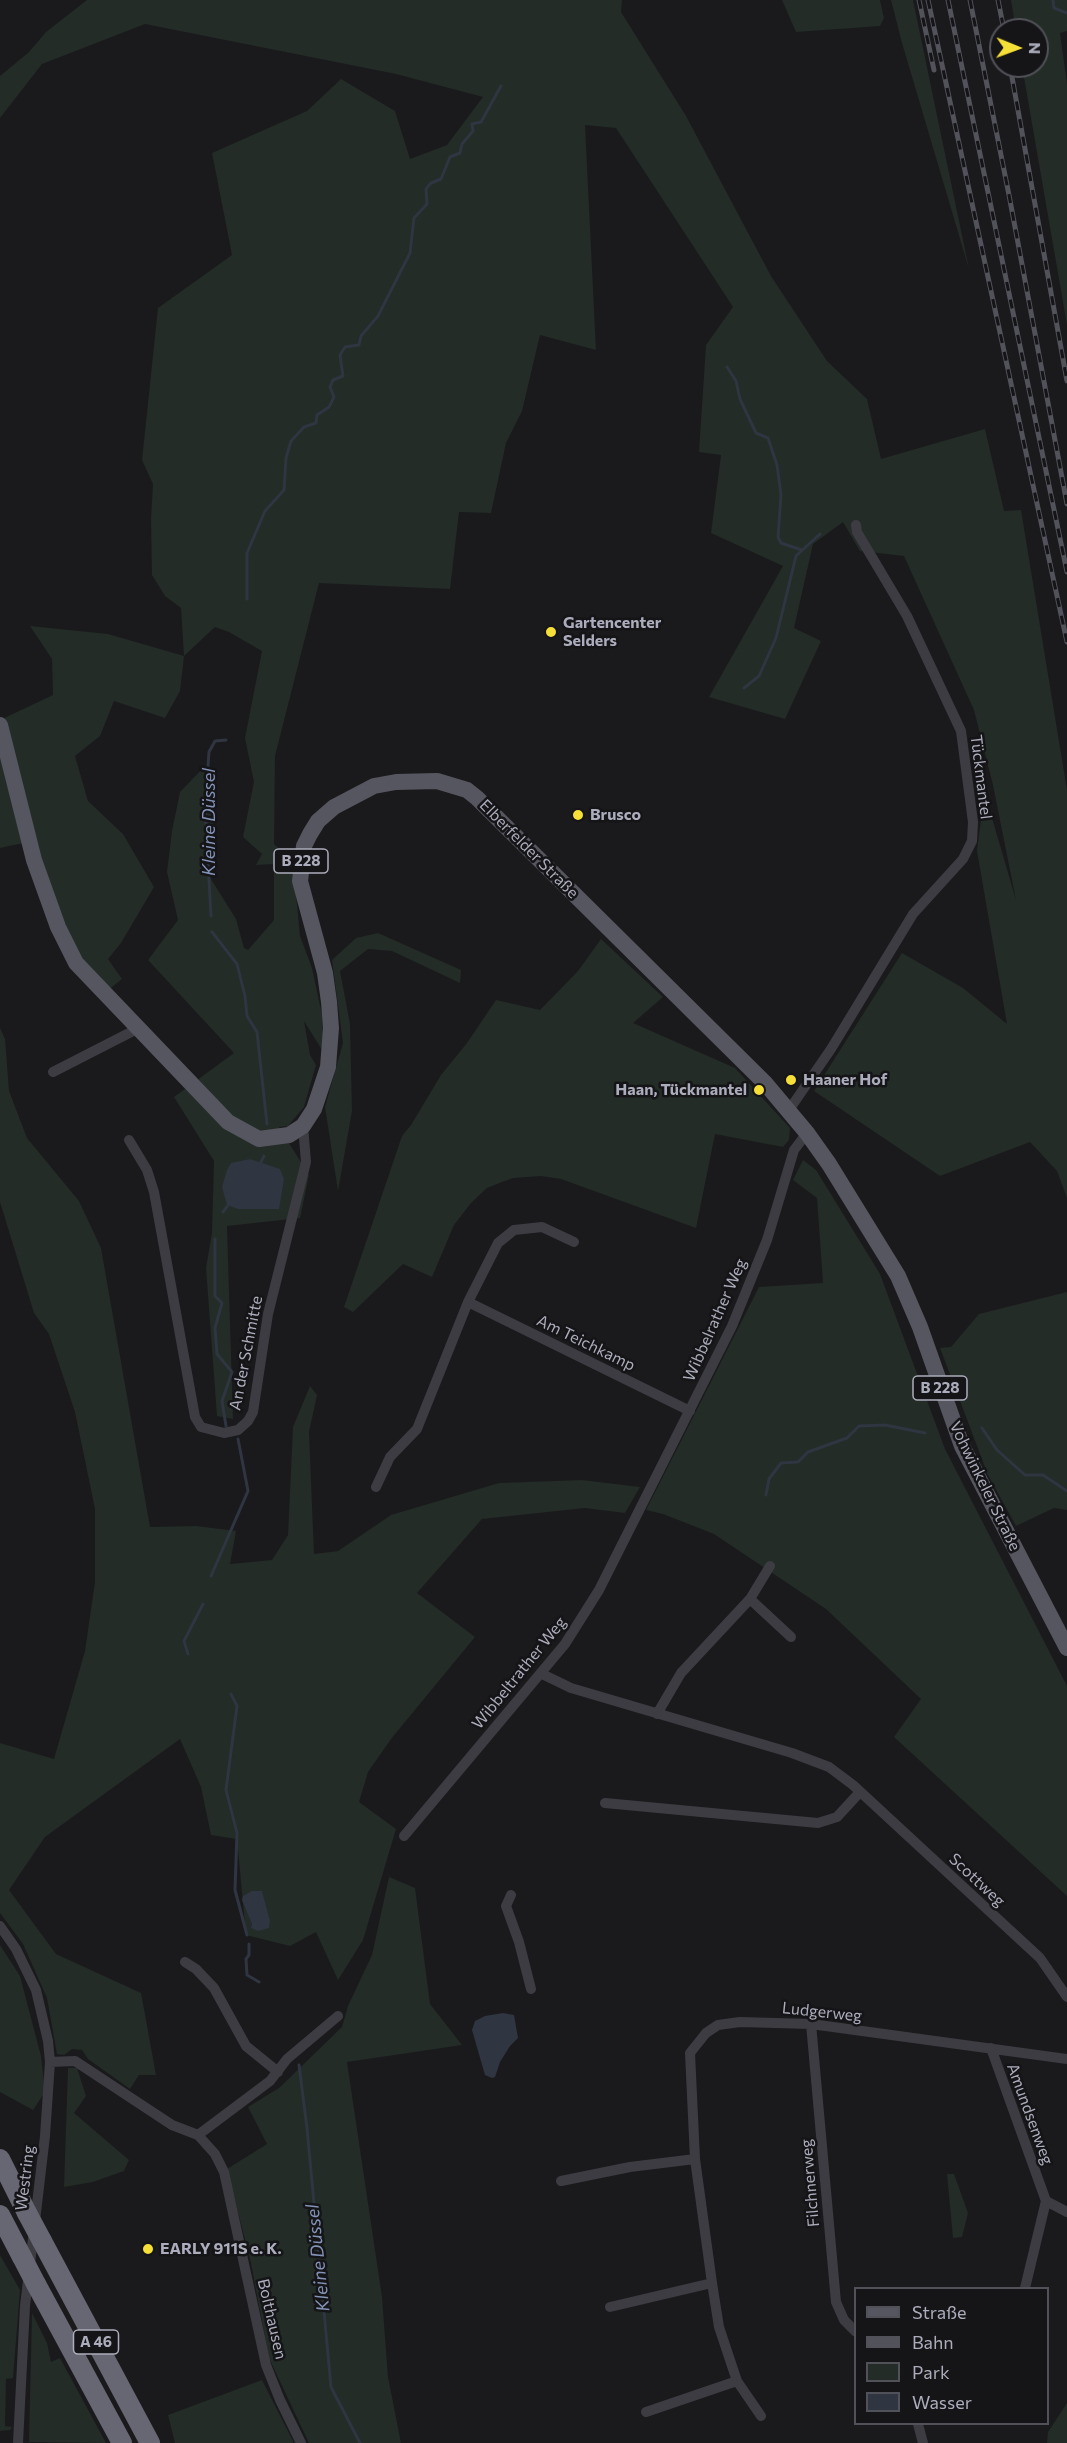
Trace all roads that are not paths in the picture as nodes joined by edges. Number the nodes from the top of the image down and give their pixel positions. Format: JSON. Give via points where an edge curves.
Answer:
{"nodes":[{"id":1,"x":856,"y":525,"type":"dead end"},
{"id":2,"x":0,"y":724,"type":"edge"},
{"id":3,"x":137,"y":1029,"type":"junction"},
{"id":4,"x":53,"y":1072,"type":"dead end"},
{"id":5,"x":789,"y":1110,"type":"junction"},
{"id":6,"x":303,"y":1126,"type":"junction"},
{"id":7,"x":807,"y":1133,"type":"junction"},
{"id":8,"x":129,"y":1140,"type":"dead end"},
{"id":9,"x":574,"y":1242,"type":"dead end"},
{"id":10,"x":468,"y":1302,"type":"junction"},
{"id":11,"x":690,"y":1411,"type":"junction"},
{"id":12,"x":376,"y":1487,"type":"dead end"},
{"id":13,"x":636,"y":1515,"type":"joint"},
{"id":14,"x":770,"y":1566,"type":"dead end"},
{"id":15,"x":750,"y":1599,"type":"junction"},
{"id":16,"x":790,"y":1637,"type":"dead end"},
{"id":17,"x":1067,"y":1648,"type":"edge"},
{"id":18,"x":542,"y":1674,"type":"junction"},
{"id":19,"x":657,"y":1714,"type":"junction"},
{"id":20,"x":860,"y":1792,"type":"junction"},
{"id":21,"x":605,"y":1803,"type":"dead end"},
{"id":22,"x":404,"y":1836,"type":"dead end"},
{"id":23,"x":512,"y":1895,"type":"dead end"},
{"id":24,"x":0,"y":1926,"type":"edge"},
{"id":25,"x":185,"y":1962,"type":"dead end"},
{"id":26,"x":531,"y":1989,"type":"dead end"},
{"id":27,"x":1067,"y":1997,"type":"edge"},
{"id":28,"x":338,"y":2016,"type":"dead end"},
{"id":29,"x":812,"y":2024,"type":"junction"},
{"id":30,"x":991,"y":2048,"type":"junction"},
{"id":31,"x":1067,"y":2059,"type":"edge"},
{"id":32,"x":50,"y":2062,"type":"junction"},
{"id":33,"x":278,"y":2072,"type":"junction"},
{"id":34,"x":198,"y":2135,"type":"junction"},
{"id":35,"x":0,"y":2159,"type":"edge"},
{"id":36,"x":695,"y":2159,"type":"junction"},
{"id":37,"x":561,"y":2181,"type":"dead end"},
{"id":38,"x":1046,"y":2200,"type":"junction"},
{"id":39,"x":1067,"y":2212,"type":"edge"},
{"id":40,"x":0,"y":2215,"type":"edge"},
{"id":41,"x":712,"y":2283,"type":"junction"},
{"id":42,"x":1025,"y":2287,"type":"edge"},
{"id":43,"x":610,"y":2307,"type":"dead end"},
{"id":44,"x":854,"y":2331,"type":"edge"},
{"id":45,"x":737,"y":2381,"type":"junction"},
{"id":46,"x":646,"y":2412,"type":"dead end"},
{"id":47,"x":761,"y":2416,"type":"dead end"},
{"id":48,"x":918,"y":2425,"type":"edge"},
{"id":49,"x":18,"y":2443,"type":"edge"},
{"id":50,"x":122,"y":2443,"type":"edge"},
{"id":51,"x":150,"y":2443,"type":"edge"},
{"id":52,"x":301,"y":2443,"type":"edge"},
{"id":53,"x":923,"y":2443,"type":"edge"}],
"edges":[{"from":1,"to":5,"type":"street","name":"Tückmantel","via":[[856,532],[907,616],[961,731],[972,841],[963,859],[913,914]]},
{"from":2,"to":3,"type":"main road","via":[[34,860],[58,927],[76,963]]},
{"from":3,"to":4,"type":"street"},
{"from":3,"to":6,"type":"main road","via":[[228,1122],[245,1133],[259,1139],[276,1138]]},
{"from":5,"to":6,"type":"main road","name":"Elberfelder Straße","number":"B 228","via":[[477,798],[452,784],[422,780],[385,784],[353,795],[318,821],[304,846],[300,881],[325,973],[331,1028],[328,1067],[315,1109]]},
{"from":5,"to":7,"type":"main road","name":"Elberfelder Straße","number":"B 228"},
{"from":6,"to":8,"type":"street","name":"An der Schmitte","via":[[306,1162],[268,1314],[253,1412],[238,1430],[224,1433],[201,1427],[195,1417],[154,1191]]},
{"from":7,"to":11,"type":"street","name":"Wibbelrather Weg","via":[[794,1149],[767,1240],[732,1326]]},
{"from":7,"to":17,"type":"main road","name":"Vohwinkeler Straße","number":"B 228","via":[[898,1276],[962,1446]]},
{"from":9,"to":10,"type":"street","via":[[542,1227],[514,1230],[498,1244]]},
{"from":10,"to":11,"type":"street","name":"Am Teichkamp"},
{"from":10,"to":12,"type":"street","via":[[417,1429],[390,1457]]},
{"from":11,"to":13,"type":"street","name":"Wibbelrather Weg"},
{"from":13,"to":18,"type":"street","name":"Wibbeltrather Weg","via":[[599,1590],[566,1644]]},
{"from":14,"to":15,"type":"street"},
{"from":15,"to":16,"type":"street"},
{"from":15,"to":19,"type":"street","via":[[681,1673]]},
{"from":18,"to":19,"type":"street","name":"Scottweg","via":[[571,1688]]},
{"from":18,"to":22,"type":"street","name":"Wibbeltrather Weg"},
{"from":19,"to":20,"type":"street","name":"Scottweg","via":[[818,1762]]},
{"from":20,"to":21,"type":"street","via":[[837,1817],[818,1823]]},
{"from":20,"to":27,"type":"street","name":"Scottweg","via":[[1040,1958]]},
{"from":23,"to":26,"type":"street","via":[[506,1906]]},
{"from":24,"to":32,"type":"street","name":"Westring","via":[[36,1990]]},
{"from":25,"to":33,"type":"street","via":[[214,1988],[246,2046]]},
{"from":28,"to":33,"type":"street","via":[[287,2059]]},
{"from":29,"to":30,"type":"street","name":"Ludgerweg"},
{"from":29,"to":36,"type":"street","name":"Ludgerweg","via":[[740,2022],[718,2025],[706,2033],[690,2053]]},
{"from":29,"to":44,"type":"street","name":"Filchnerweg","via":[[836,2302]]},
{"from":30,"to":31,"type":"street","name":"Ludgerweg"},
{"from":30,"to":38,"type":"street","name":"Amundsenweg"},
{"from":32,"to":34,"type":"street","via":[[75,2061],[172,2125]]},
{"from":32,"to":49,"type":"street","name":"Westring","via":[[25,2306]]},
{"from":33,"to":34,"type":"street"},
{"from":34,"to":52,"type":"street","name":"Bolthausen","via":[[224,2172],[266,2365]]},
{"from":35,"to":51,"type":"highway","number":"A 46","bridge":true},
{"from":36,"to":37,"type":"street"},
{"from":36,"to":41,"type":"street","name":"Ludgerweg"},
{"from":38,"to":39,"type":"street"},
{"from":38,"to":42,"type":"street"},
{"from":40,"to":50,"type":"highway","number":"A 46","bridge":true},
{"from":41,"to":43,"type":"street"},
{"from":41,"to":45,"type":"street","name":"Ludgerweg","via":[[719,2327]]},
{"from":45,"to":46,"type":"street"},
{"from":45,"to":47,"type":"street","name":"Ludgerweg"},
{"from":48,"to":53,"type":"street"}]}
